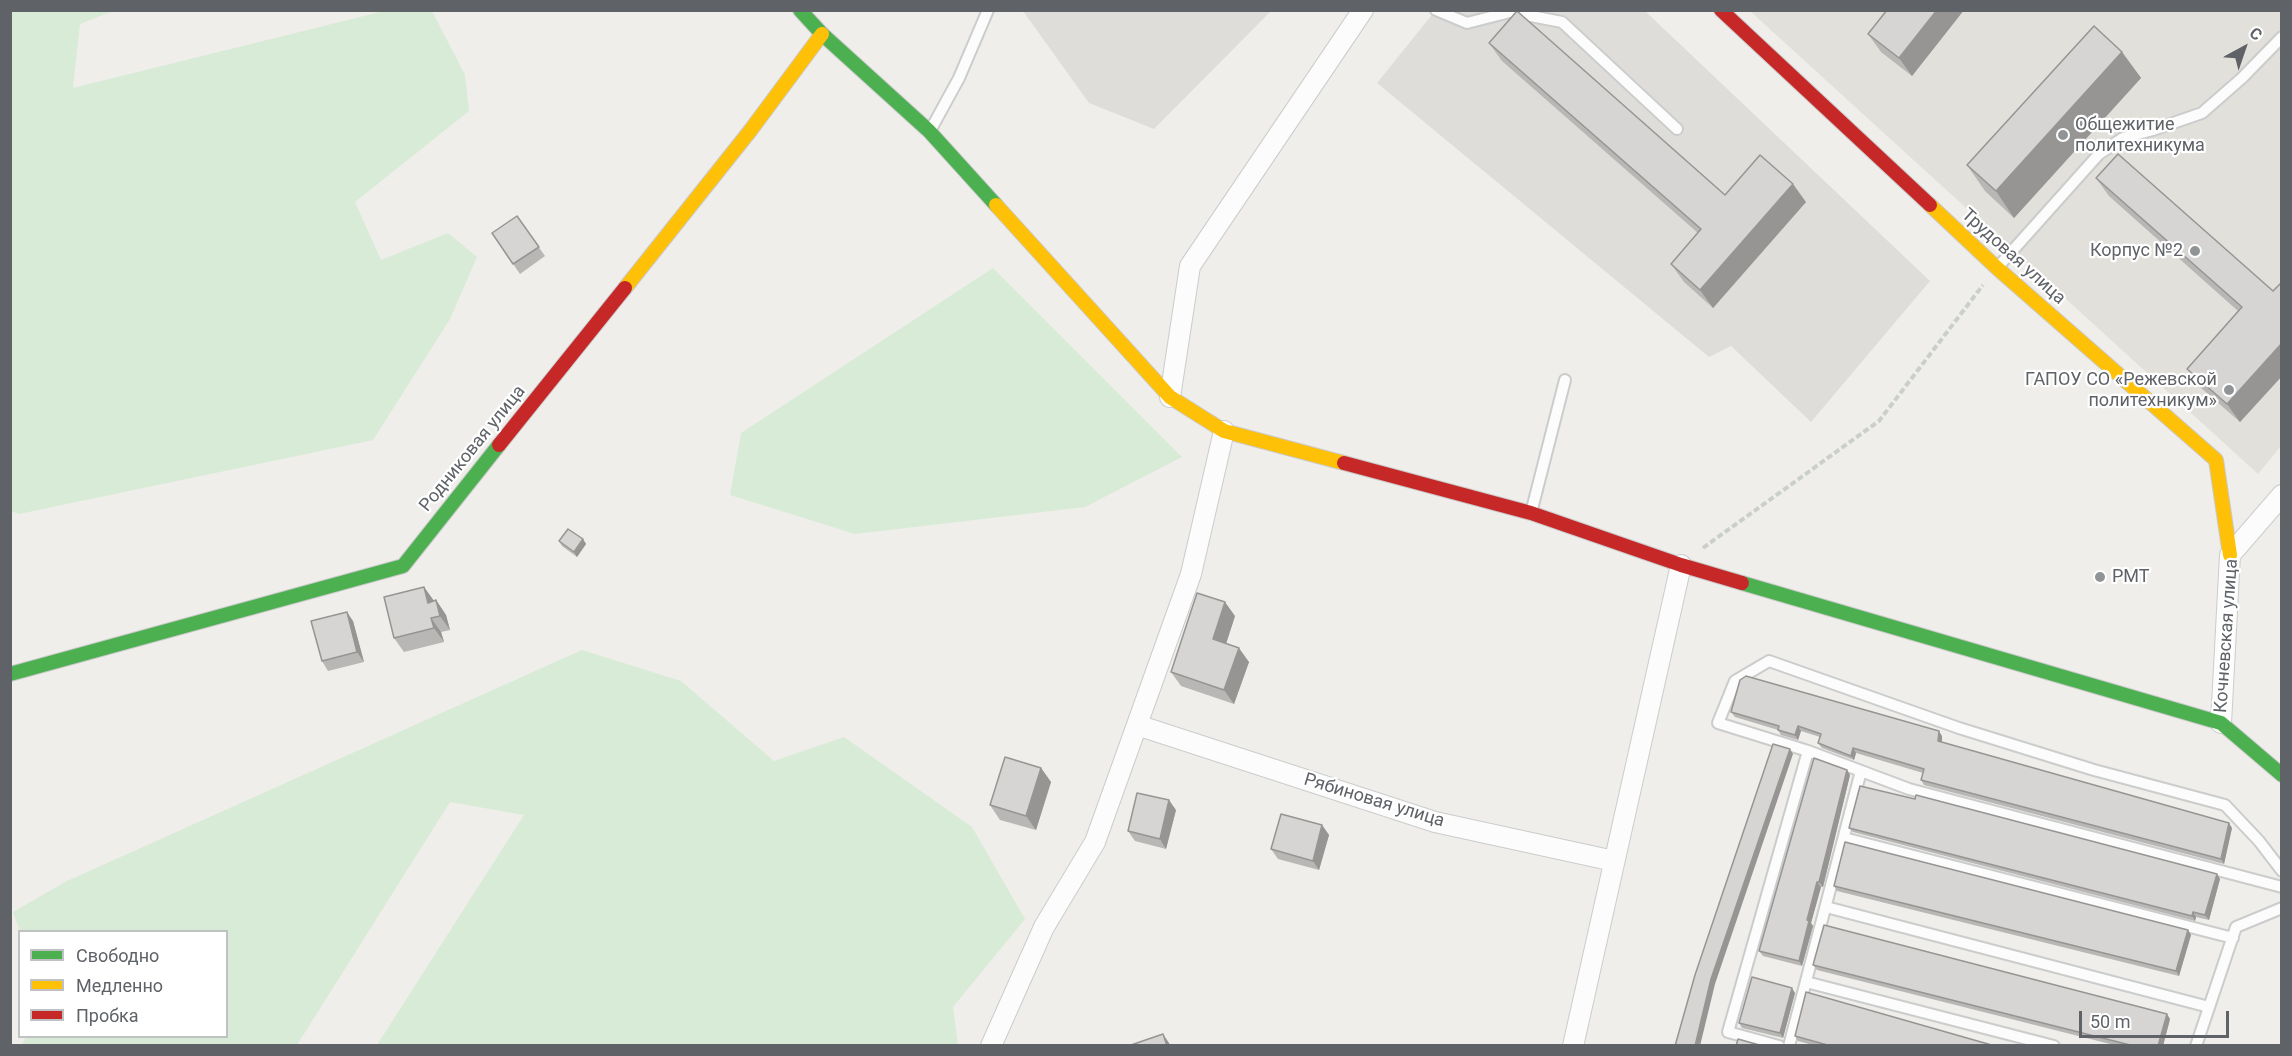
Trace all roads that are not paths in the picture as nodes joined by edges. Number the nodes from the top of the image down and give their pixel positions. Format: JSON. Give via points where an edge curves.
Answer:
{"nodes":[{"id":1,"x":800,"y":10,"type":"edge"},
{"id":2,"x":988,"y":10,"type":"edge"},
{"id":3,"x":1363,"y":10,"type":"edge"},
{"id":4,"x":1436,"y":10,"type":"edge"},
{"id":5,"x":1720,"y":10,"type":"edge"},
{"id":6,"x":822,"y":34,"type":"junction"},
{"id":7,"x":2282,"y":37,"type":"edge"},
{"id":8,"x":1677,"y":129,"type":"dead end"},
{"id":9,"x":930,"y":131,"type":"junction"},
{"id":10,"x":1997,"y":268,"type":"junction"},
{"id":11,"x":1565,"y":380,"type":"dead end"},
{"id":12,"x":1170,"y":397,"type":"junction"},
{"id":13,"x":1224,"y":430,"type":"junction"},
{"id":14,"x":2282,"y":495,"type":"edge"},
{"id":15,"x":1531,"y":513,"type":"junction"},
{"id":16,"x":2230,"y":555,"type":"junction"},
{"id":17,"x":1681,"y":565,"type":"junction"},
{"id":18,"x":10,"y":674,"type":"edge"},
{"id":19,"x":2221,"y":723,"type":"junction"},
{"id":20,"x":1137,"y":725,"type":"junction"},
{"id":21,"x":1808,"y":751,"type":"junction"},
{"id":22,"x":1862,"y":771,"type":"junction"},
{"id":23,"x":2282,"y":775,"type":"edge"},
{"id":24,"x":1844,"y":838,"type":"junction"},
{"id":25,"x":1614,"y":861,"type":"junction"},
{"id":26,"x":2282,"y":871,"type":"edge"},
{"id":27,"x":2282,"y":887,"type":"edge"},
{"id":28,"x":1826,"y":907,"type":"junction"},
{"id":29,"x":2282,"y":909,"type":"edge"},
{"id":30,"x":2233,"y":938,"type":"junction"},
{"id":31,"x":1806,"y":982,"type":"junction"},
{"id":32,"x":2210,"y":1007,"type":"junction"},
{"id":33,"x":990,"y":1046,"type":"edge"},
{"id":34,"x":1573,"y":1046,"type":"edge"},
{"id":35,"x":1779,"y":1046,"type":"edge"},
{"id":36,"x":1789,"y":1046,"type":"edge"},
{"id":37,"x":2054,"y":1046,"type":"edge"},
{"id":38,"x":2196,"y":1046,"type":"edge"}],
"edges":[{"from":1,"to":6,"type":"street"},
{"from":2,"to":9,"type":"lane","via":[[959,78]]},
{"from":3,"to":12,"type":"street","via":[[1190,266]]},
{"from":4,"to":8,"type":"lane","via":[[1467,23],[1510,12],[1562,22]]},
{"from":5,"to":10,"type":"street","name":"Трудовая улица"},
{"from":6,"to":9,"type":"street"},
{"from":6,"to":18,"type":"street","name":"Родниковая улица","via":[[750,131],[403,566]]},
{"from":7,"to":10,"type":"lane","via":[[2202,113],[2123,138],[2099,154]]},
{"from":9,"to":12,"type":"street"},
{"from":10,"to":16,"type":"street","name":"Трудовая улица","via":[[2216,460]]},
{"from":11,"to":15,"type":"lane"},
{"from":12,"to":13,"type":"street"},
{"from":13,"to":15,"type":"street"},
{"from":13,"to":20,"type":"street","via":[[1191,574]]},
{"from":14,"to":16,"type":"street","name":"Кочневская улица"},
{"from":15,"to":17,"type":"street"},
{"from":16,"to":19,"type":"street","name":"Кочневская улица"},
{"from":17,"to":19,"type":"street"},
{"from":17,"to":25,"type":"street"},
{"from":19,"to":23,"type":"street"},
{"from":20,"to":25,"type":"street","name":"Рябиновая улица","via":[[1435,822]]},
{"from":20,"to":33,"type":"street","via":[[1095,842],[1044,927]]},
{"from":21,"to":22,"type":"lane"},
{"from":21,"to":26,"type":"lane","via":[[1718,723],[1735,681],[1769,661],[1959,728],[2225,805]]},
{"from":21,"to":35,"type":"lane","via":[[1728,1032]]},
{"from":22,"to":24,"type":"lane"},
{"from":22,"to":27,"type":"lane","via":[[1909,789]]},
{"from":24,"to":28,"type":"lane"},
{"from":24,"to":30,"type":"lane"},
{"from":25,"to":34,"type":"street"},
{"from":28,"to":31,"type":"lane"},
{"from":28,"to":32,"type":"lane"},
{"from":29,"to":30,"type":"lane","via":[[2236,927]]},
{"from":30,"to":32,"type":"lane"},
{"from":31,"to":36,"type":"lane"},
{"from":31,"to":37,"type":"lane"},
{"from":32,"to":38,"type":"lane"}]}
